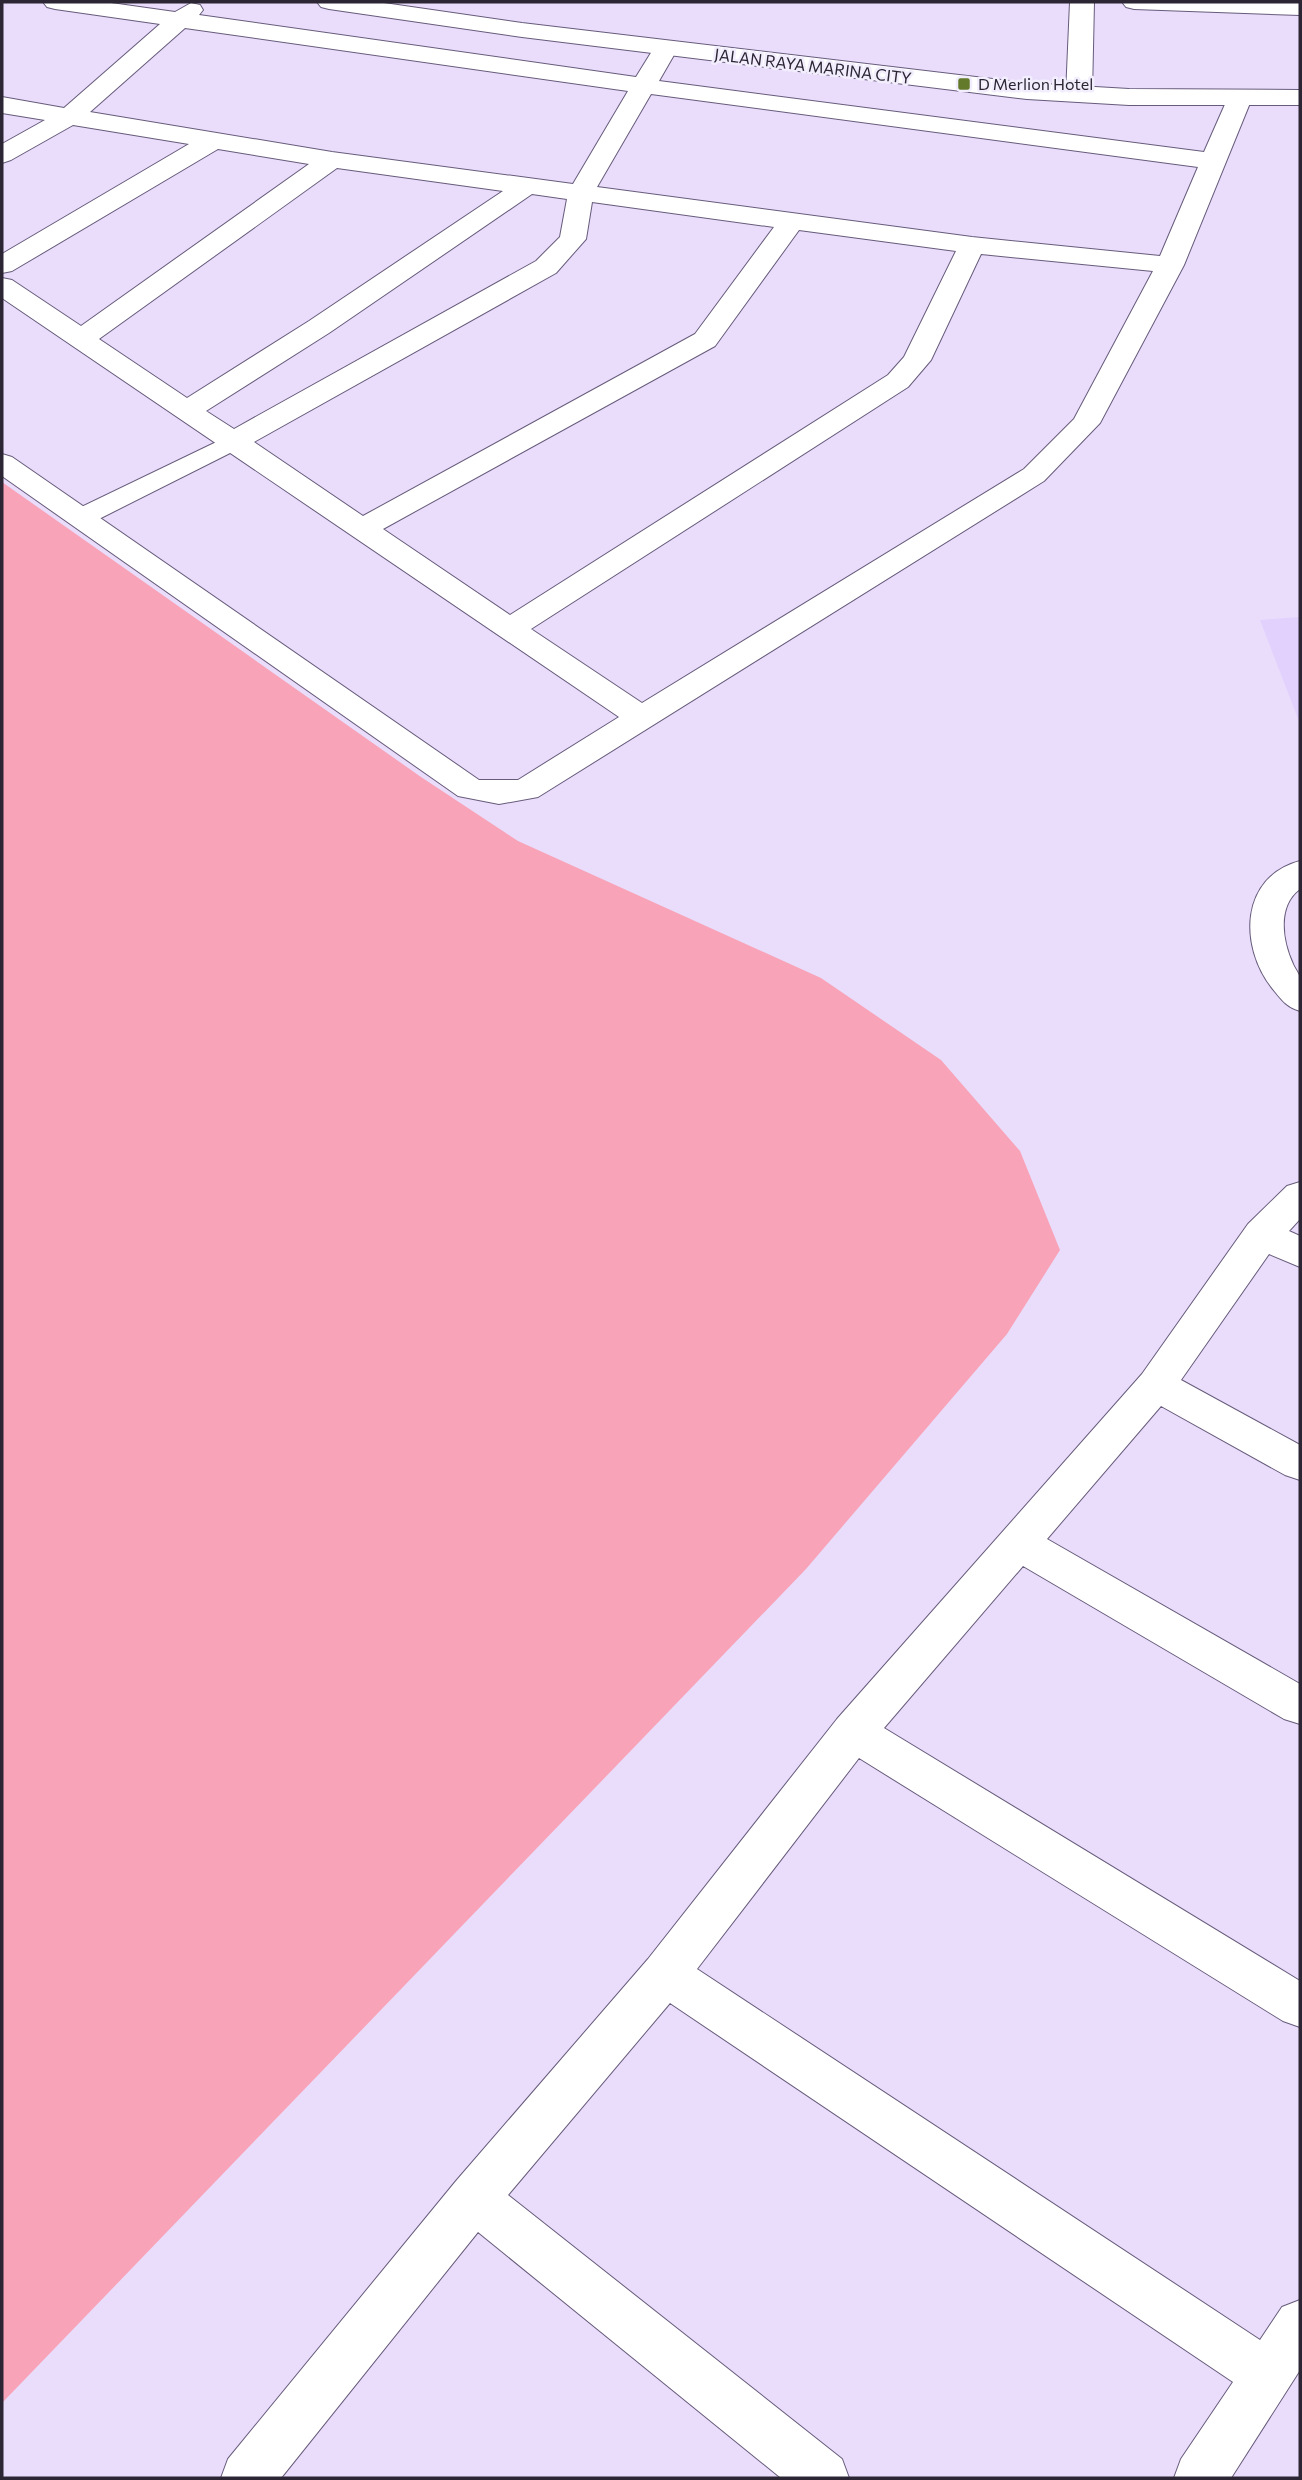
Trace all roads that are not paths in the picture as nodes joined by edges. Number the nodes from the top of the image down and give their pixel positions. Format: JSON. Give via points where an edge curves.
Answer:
{"nodes":[{"id":1,"x":55,"y":2,"type":"edge"},
{"id":2,"x":201,"y":2,"type":"edge"},
{"id":3,"x":329,"y":2,"type":"edge"},
{"id":4,"x":1082,"y":2,"type":"edge"},
{"id":5,"x":1134,"y":2,"type":"edge"},
{"id":6,"x":376,"y":5,"type":"edge"},
{"id":7,"x":1300,"y":8,"type":"edge"},
{"id":8,"x":179,"y":21,"type":"junction"},
{"id":9,"x":666,"y":48,"type":"junction"},
{"id":10,"x":644,"y":86,"type":"junction"},
{"id":11,"x":1079,"y":94,"type":"junction"},
{"id":12,"x":1238,"y":98,"type":"junction"},
{"id":13,"x":1300,"y":98,"type":"edge"},
{"id":14,"x":2,"y":105,"type":"edge"},
{"id":15,"x":70,"y":116,"type":"junction"},
{"id":16,"x":214,"y":140,"type":"junction"},
{"id":17,"x":2,"y":155,"type":"edge"},
{"id":18,"x":332,"y":160,"type":"junction"},
{"id":19,"x":1213,"y":161,"type":"junction"},
{"id":20,"x":529,"y":185,"type":"junction"},
{"id":21,"x":581,"y":191,"type":"junction"},
{"id":22,"x":793,"y":219,"type":"junction"},
{"id":23,"x":972,"y":245,"type":"junction"},
{"id":24,"x":2,"y":265,"type":"edge"},
{"id":25,"x":1170,"y":265,"type":"junction"},
{"id":26,"x":2,"y":286,"type":"edge"},
{"id":27,"x":81,"y":339,"type":"junction"},
{"id":28,"x":187,"y":410,"type":"junction"},
{"id":29,"x":233,"y":442,"type":"junction"},
{"id":30,"x":2,"y":463,"type":"edge"},
{"id":31,"x":80,"y":518,"type":"junction"},
{"id":32,"x":362,"y":529,"type":"junction"},
{"id":33,"x":509,"y":629,"type":"junction"},
{"id":34,"x":641,"y":717,"type":"junction"},
{"id":35,"x":1300,"y":872,"type":"edge"},
{"id":36,"x":1300,"y":999,"type":"edge"},
{"id":37,"x":1300,"y":1196,"type":"edge"},
{"id":38,"x":1281,"y":1244,"type":"edge"},
{"id":39,"x":1156,"y":1385,"type":"junction"},
{"id":40,"x":1300,"y":1464,"type":"edge"},
{"id":41,"x":1019,"y":1543,"type":"junction"},
{"id":42,"x":1300,"y":1706,"type":"edge"},
{"id":43,"x":853,"y":1732,"type":"junction"},
{"id":44,"x":665,"y":1974,"type":"junction"},
{"id":45,"x":1300,"y":2006,"type":"edge"},
{"id":46,"x":474,"y":2198,"type":"junction"},
{"id":47,"x":1300,"y":2325,"type":"edge"},
{"id":48,"x":1269,"y":2376,"type":"junction"},
{"id":49,"x":247,"y":2478,"type":"edge"},
{"id":50,"x":823,"y":2478,"type":"edge"},
{"id":51,"x":1200,"y":2478,"type":"edge"}],
"edges":[{"from":1,"to":8,"type":"street"},
{"from":2,"to":8,"type":"street"},
{"from":3,"to":6,"type":"street","name":"JALAN RAYA MARINA CITY"},
{"from":4,"to":11,"type":"street"},
{"from":5,"to":7,"type":"street"},
{"from":6,"to":9,"type":"street","name":"JALAN RAYA MARINA CITY"},
{"from":8,"to":10,"type":"street"},
{"from":8,"to":15,"type":"street"},
{"from":9,"to":10,"type":"street"},
{"from":9,"to":11,"type":"street","name":"JALAN RAYA MARINA CITY","via":[[1027,92]]},
{"from":10,"to":19,"type":"street"},
{"from":10,"to":21,"type":"street"},
{"from":11,"to":12,"type":"street","name":"JALAN RAYA MARINA CITY"},
{"from":12,"to":13,"type":"street","name":"JALAN RAYA MARINA CITY"},
{"from":12,"to":19,"type":"street"},
{"from":14,"to":15,"type":"street"},
{"from":15,"to":16,"type":"street"},
{"from":15,"to":17,"type":"street"},
{"from":16,"to":18,"type":"street"},
{"from":16,"to":24,"type":"street"},
{"from":18,"to":20,"type":"street"},
{"from":18,"to":27,"type":"street"},
{"from":19,"to":25,"type":"street"},
{"from":20,"to":21,"type":"street"},
{"from":20,"to":28,"type":"street"},
{"from":21,"to":22,"type":"street"},
{"from":21,"to":29,"type":"street","via":[[573,239],[547,267]]},
{"from":22,"to":23,"type":"street"},
{"from":22,"to":32,"type":"street","via":[[705,340]]},
{"from":23,"to":25,"type":"street"},
{"from":23,"to":33,"type":"street","via":[[917,360],[898,381]]},
{"from":25,"to":34,"type":"street","via":[[1086,423],[1034,475]]},
{"from":26,"to":27,"type":"street"},
{"from":27,"to":28,"type":"street"},
{"from":28,"to":29,"type":"street"},
{"from":29,"to":31,"type":"lane"},
{"from":29,"to":32,"type":"street"},
{"from":30,"to":31,"type":"street"},
{"from":31,"to":34,"type":"street","via":[[470,789],[526,790]]},
{"from":32,"to":33,"type":"street"},
{"from":33,"to":34,"type":"street"},
{"from":35,"to":36,"type":"street","via":[[1276,890],[1266,918],[1277,970]]},
{"from":37,"to":38,"type":"street"},
{"from":38,"to":39,"type":"street"},
{"from":39,"to":40,"type":"street"},
{"from":39,"to":41,"type":"street"},
{"from":41,"to":42,"type":"street"},
{"from":41,"to":43,"type":"street"},
{"from":43,"to":44,"type":"street"},
{"from":43,"to":45,"type":"street"},
{"from":44,"to":46,"type":"street"},
{"from":44,"to":48,"type":"street"},
{"from":46,"to":49,"type":"street"},
{"from":46,"to":50,"type":"street"},
{"from":47,"to":48,"type":"street"},
{"from":48,"to":51,"type":"street"}]}
